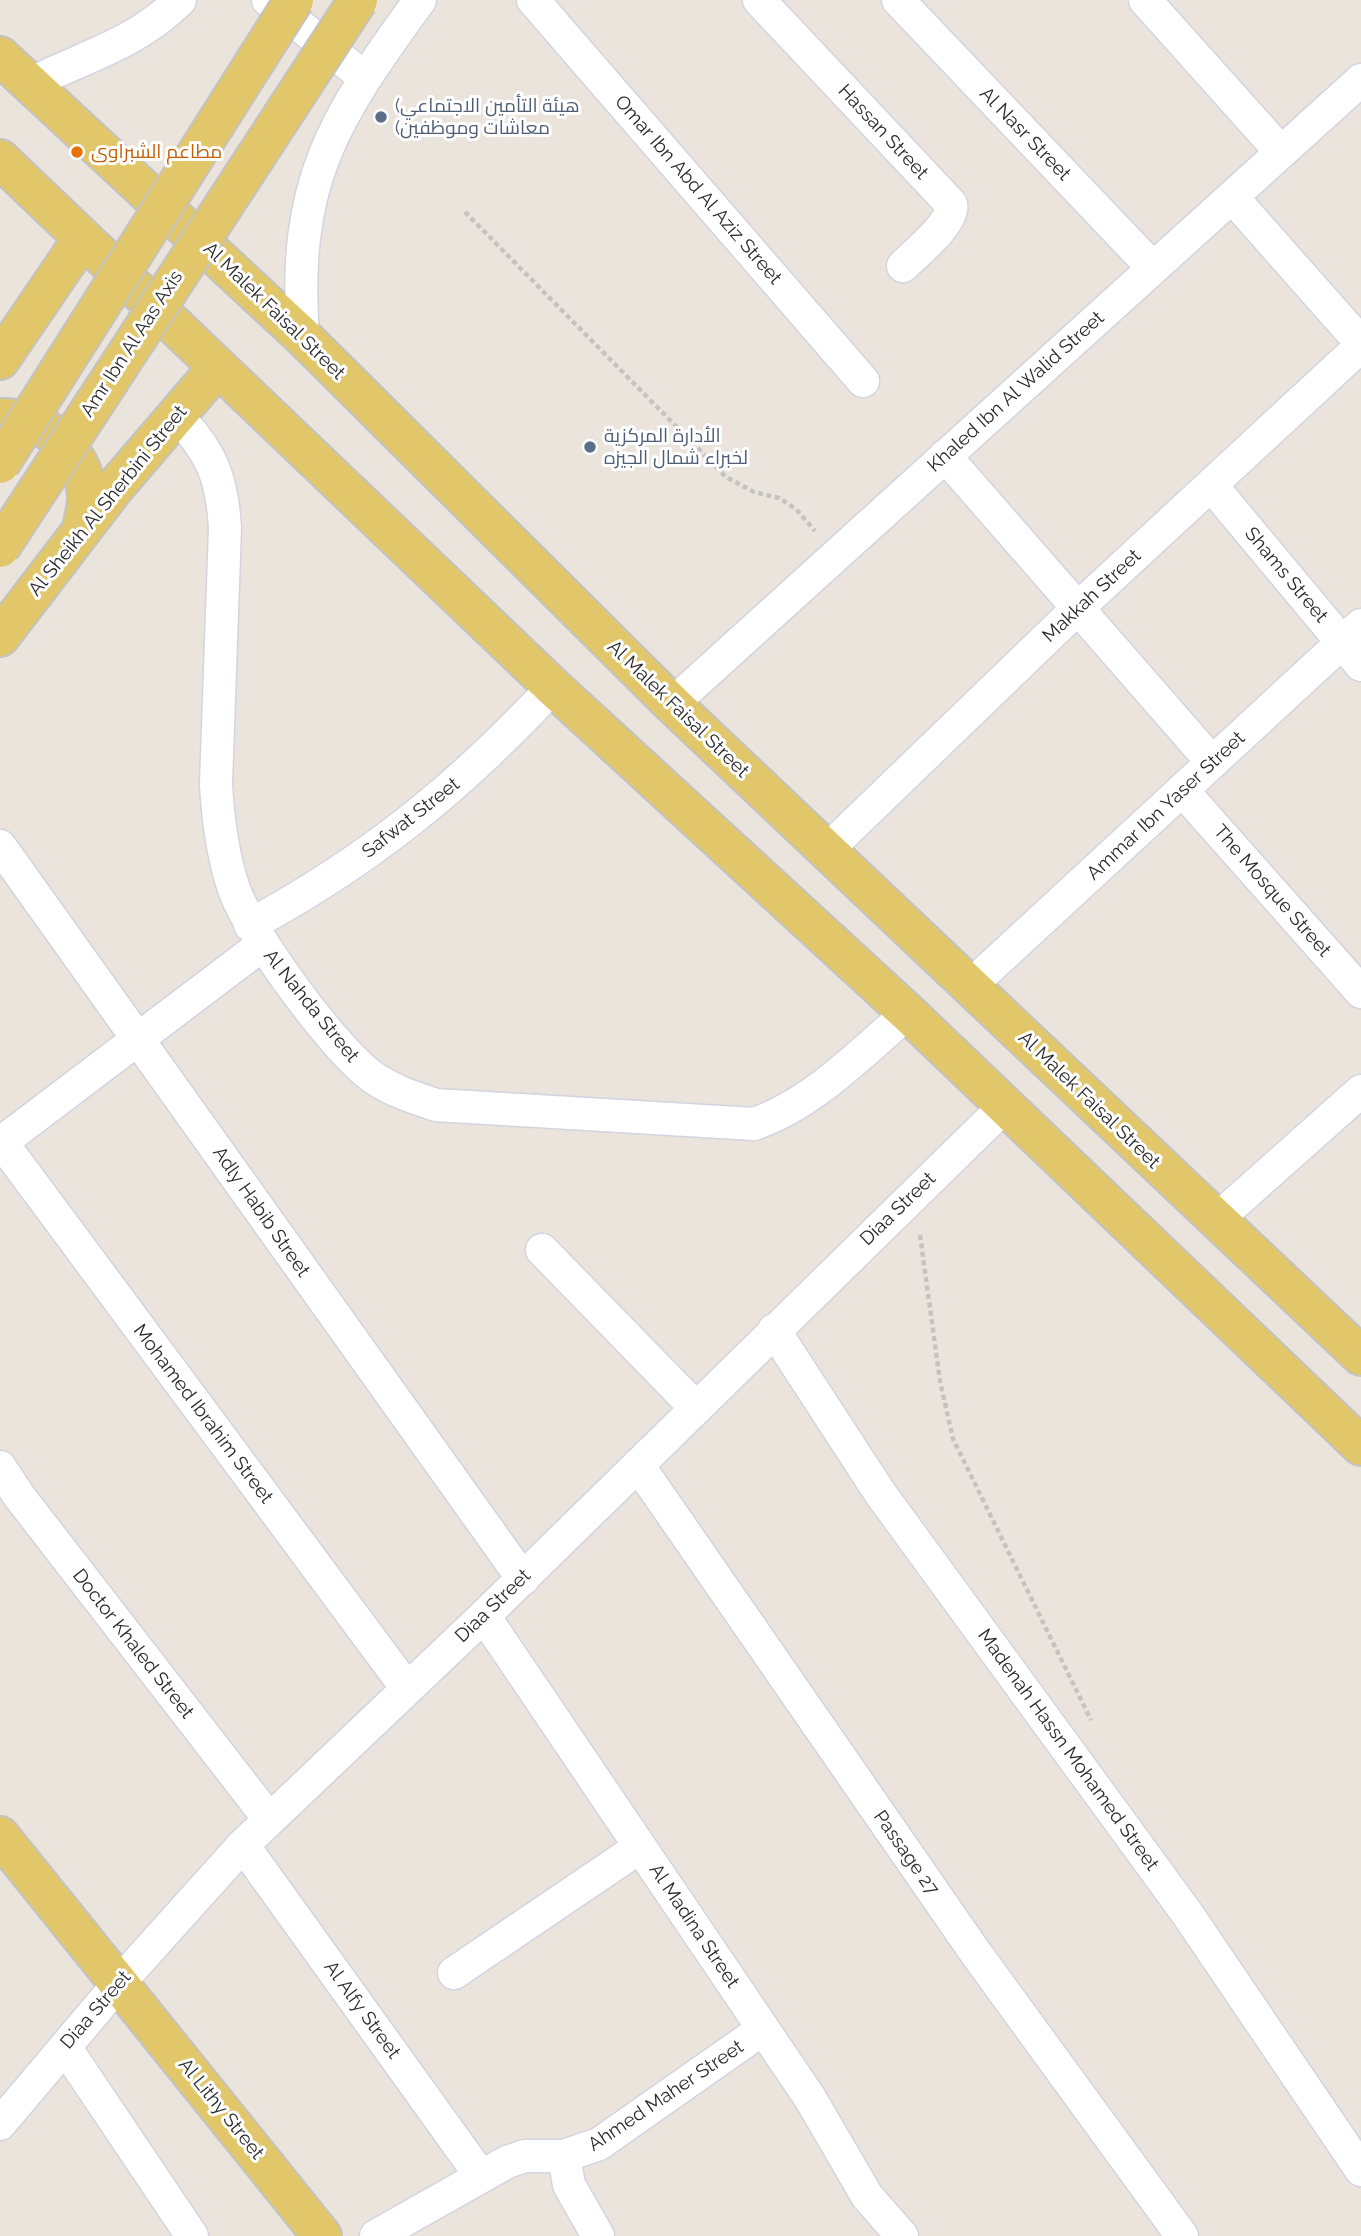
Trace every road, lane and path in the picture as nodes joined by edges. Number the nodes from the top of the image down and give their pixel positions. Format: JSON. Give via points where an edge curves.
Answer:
{"nodes":[{"id":1,"x":180,"y":0,"type":"edge"},
{"id":2,"x":268,"y":0,"type":"edge"},
{"id":3,"x":294,"y":0,"type":"edge"},
{"id":4,"x":358,"y":0,"type":"edge"},
{"id":5,"x":420,"y":0,"type":"edge"},
{"id":6,"x":533,"y":0,"type":"edge"},
{"id":7,"x":759,"y":0,"type":"edge"},
{"id":8,"x":898,"y":0,"type":"edge"},
{"id":9,"x":1145,"y":0,"type":"edge"},
{"id":10,"x":0,"y":57,"type":"edge"},
{"id":11,"x":364,"y":77,"type":"junction"},
{"id":12,"x":1361,"y":80,"type":"edge"},
{"id":13,"x":32,"y":83,"type":"junction"},
{"id":14,"x":1281,"y":152,"type":"junction"},
{"id":15,"x":0,"y":159,"type":"edge"},
{"id":16,"x":1232,"y":197,"type":"junction"},
{"id":17,"x":465,"y":212,"type":"dead end"},
{"id":18,"x":83,"y":238,"type":"junction"},
{"id":19,"x":903,"y":266,"type":"dead end"},
{"id":20,"x":1153,"y":268,"type":"junction"},
{"id":21,"x":303,"y":337,"type":"junction"},
{"id":22,"x":6,"y":339,"type":"edge"},
{"id":23,"x":1361,"y":345,"type":"edge"},
{"id":24,"x":218,"y":368,"type":"junction"},
{"id":25,"x":863,"y":381,"type":"dead end"},
{"id":26,"x":176,"y":415,"type":"junction"},
{"id":27,"x":0,"y":418,"type":"edge"},
{"id":28,"x":945,"y":456,"type":"junction"},
{"id":29,"x":0,"y":464,"type":"edge"},
{"id":30,"x":1211,"y":485,"type":"junction"},
{"id":31,"x":82,"y":527,"type":"junction"},
{"id":32,"x":0,"y":548,"type":"edge"},
{"id":33,"x":836,"y":555,"type":"junction"},
{"id":34,"x":1078,"y":608,"type":"junction"},
{"id":35,"x":0,"y":637,"type":"edge"},
{"id":36,"x":1355,"y":644,"type":"edge"},
{"id":37,"x":553,"y":687,"type":"junction"},
{"id":38,"x":672,"y":704,"type":"junction"},
{"id":39,"x":1212,"y":762,"type":"junction"},
{"id":40,"x":1182,"y":790,"type":"junction"},
{"id":41,"x":0,"y":846,"type":"edge"},
{"id":42,"x":827,"y":850,"type":"junction"},
{"id":43,"x":256,"y":935,"type":"junction"},
{"id":44,"x":971,"y":986,"type":"junction"},
{"id":45,"x":1361,"y":992,"type":"edge"},
{"id":46,"x":908,"y":1013,"type":"junction"},
{"id":47,"x":138,"y":1039,"type":"junction"},
{"id":48,"x":1361,"y":1091,"type":"edge"},
{"id":49,"x":1005,"y":1106,"type":"junction"},
{"id":50,"x":1,"y":1141,"type":"edge"},
{"id":51,"x":915,"y":1193,"type":"junction"},
{"id":52,"x":1215,"y":1221,"type":"junction"},
{"id":53,"x":542,"y":1250,"type":"dead end"},
{"id":54,"x":774,"y":1330,"type":"junction"},
{"id":55,"x":1361,"y":1356,"type":"edge"},
{"id":56,"x":695,"y":1407,"type":"junction"},
{"id":57,"x":1361,"y":1446,"type":"edge"},
{"id":58,"x":638,"y":1465,"type":"junction"},
{"id":59,"x":0,"y":1466,"type":"edge"},
{"id":60,"x":9,"y":1504,"type":"edge"},
{"id":61,"x":523,"y":1578,"type":"junction"},
{"id":62,"x":484,"y":1616,"type":"junction"},
{"id":63,"x":406,"y":1687,"type":"junction"},
{"id":64,"x":1094,"y":1727,"type":"dead end"},
{"id":65,"x":269,"y":1819,"type":"junction"},
{"id":66,"x":0,"y":1836,"type":"edge"},
{"id":67,"x":243,"y":1845,"type":"junction"},
{"id":68,"x":640,"y":1847,"type":"junction"},
{"id":69,"x":454,"y":1973,"type":"dead end"},
{"id":70,"x":119,"y":1983,"type":"junction"},
{"id":71,"x":763,"y":2029,"type":"junction"},
{"id":72,"x":65,"y":2047,"type":"junction"},
{"id":73,"x":0,"y":2123,"type":"edge"},
{"id":74,"x":564,"y":2156,"type":"junction"},
{"id":75,"x":1361,"y":2170,"type":"edge"},
{"id":76,"x":481,"y":2175,"type":"junction"},
{"id":77,"x":884,"y":2230,"type":"edge"},
{"id":78,"x":192,"y":2236,"type":"edge"},
{"id":79,"x":322,"y":2236,"type":"edge"},
{"id":80,"x":376,"y":2236,"type":"edge"},
{"id":81,"x":598,"y":2236,"type":"edge"},
{"id":82,"x":1182,"y":2236,"type":"edge"}],
"edges":[{"from":1,"to":13,"type":"street","via":[[137,36]]},
{"from":2,"to":11,"type":"street"},
{"from":3,"to":29,"type":"main road","bridge":true},
{"from":4,"to":32,"type":"main road","name":"Amr Ibn Al Aas Axis","bridge":true},
{"from":5,"to":11,"type":"street"},
{"from":6,"to":25,"type":"street","name":"Omar Ibn Abd Al Aziz Street"},
{"from":7,"to":19,"type":"street","name":"Hassan Street","via":[[951,204],[949,220]]},
{"from":8,"to":20,"type":"street","name":"Al Nasr Street"},
{"from":9,"to":14,"type":"street"},
{"from":10,"to":13,"type":"main road","name":"Al Malek Faisal Street"},
{"from":11,"to":21,"type":"street","via":[[336,124],[316,174],[303,228],[299,282]]},
{"from":12,"to":14,"type":"street","name":"Khaled Ibn Al Walid Street"},
{"from":13,"to":21,"type":"main road","name":"Al Malek Faisal Street"},
{"from":14,"to":16,"type":"street","name":"Khaled Ibn Al Walid Street"},
{"from":15,"to":18,"type":"main road"},
{"from":16,"to":20,"type":"street","name":"Khaled Ibn Al Walid Street"},
{"from":16,"to":23,"type":"street"},
{"from":17,"to":33,"type":"path","via":[[726,477],[796,509]]},
{"from":18,"to":22,"type":"main road"},
{"from":18,"to":24,"type":"main road"},
{"from":20,"to":28,"type":"street","name":"Khaled Ibn Al Walid Street"},
{"from":21,"to":38,"type":"main road","name":"Al Malek Faisal Street"},
{"from":23,"to":30,"type":"street","name":"Makkah Street"},
{"from":24,"to":26,"type":"main road","name":"Al Sheikh Al Sherbini Street"},
{"from":24,"to":37,"type":"main road"},
{"from":26,"to":31,"type":"main road","name":"Al Sheikh Al Sherbini Street"},
{"from":26,"to":43,"type":"street","name":"Al Nahda Street","via":[[199,439],[223,496],[218,820],[234,891]]},
{"from":27,"to":31,"type":"main road","via":[[34,422],[62,439],[80,465],[88,496]]},
{"from":28,"to":33,"type":"street","name":"Khaled Ibn Al Walid Street"},
{"from":28,"to":34,"type":"street"},
{"from":30,"to":34,"type":"street","name":"Makkah Street"},
{"from":30,"to":36,"type":"street","name":"Shams Street"},
{"from":31,"to":35,"type":"main road","name":"Al Sheikh Al Sherbini Street"},
{"from":33,"to":38,"type":"street","name":"Khaled Ibn Al Walid Street"},
{"from":34,"to":39,"type":"street"},
{"from":34,"to":42,"type":"street","name":"Makkah Street"},
{"from":36,"to":39,"type":"street","name":"Ammar Ibn Yaser Street"},
{"from":37,"to":43,"type":"street","name":"Safwat Street","via":[[495,749],[432,805]]},
{"from":37,"to":46,"type":"main road"},
{"from":38,"to":42,"type":"main road","name":"Al Malek Faisal Street"},
{"from":39,"to":40,"type":"street","name":"Ammar Ibn Yaser Street"},
{"from":40,"to":44,"type":"street","name":"Ammar Ibn Yaser Street"},
{"from":40,"to":45,"type":"street","name":"The Mosque Street"},
{"from":41,"to":47,"type":"street","name":"Adly Habib Street"},
{"from":42,"to":44,"type":"main road","name":"Al Malek Faisal Street"},
{"from":43,"to":46,"type":"street","name":"Al Nahda Street","via":[[351,1059],[405,1096],[436,1105],[754,1124],[779,1116],[801,1101]]},
{"from":43,"to":47,"type":"street","name":"Safwat Street"},
{"from":44,"to":52,"type":"main road","name":"Al Malek Faisal Street"},
{"from":46,"to":49,"type":"main road"},
{"from":47,"to":50,"type":"street","name":"Safwat Street"},
{"from":47,"to":61,"type":"street","name":"Adly Habib Street"},
{"from":48,"to":52,"type":"street"},
{"from":49,"to":51,"type":"street","name":"Diaa Street"},
{"from":49,"to":57,"type":"main road"},
{"from":50,"to":63,"type":"street","name":"Mohamed Ibrahim Street"},
{"from":51,"to":54,"type":"street","name":"Diaa Street"},
{"from":51,"to":64,"type":"path","via":[[940,1381],[953,1439]]},
{"from":52,"to":55,"type":"main road","name":"Al Malek Faisal Street"},
{"from":53,"to":56,"type":"street"},
{"from":54,"to":56,"type":"street","name":"Diaa Street"},
{"from":54,"to":75,"type":"street","name":"Madenah Hassn Mohamed Street","via":[[880,1493],[1186,1912]]},
{"from":56,"to":58,"type":"street","name":"Diaa Street"},
{"from":58,"to":61,"type":"street","name":"Diaa Street"},
{"from":58,"to":82,"type":"street","name":"Passage 27","via":[[975,1952]]},
{"from":59,"to":60,"type":"street","name":"Doctor Khaled Street"},
{"from":60,"to":65,"type":"street","name":"Doctor Khaled Street"},
{"from":61,"to":62,"type":"street","name":"Diaa Street"},
{"from":62,"to":63,"type":"street","name":"Diaa Street"},
{"from":62,"to":68,"type":"street","name":"Al Madina Street"},
{"from":63,"to":65,"type":"street","name":"Diaa Street"},
{"from":65,"to":67,"type":"street","name":"Diaa Street"},
{"from":66,"to":70,"type":"main road","name":"Al Lithy Street"},
{"from":67,"to":70,"type":"street","name":"Diaa Street"},
{"from":67,"to":76,"type":"street","name":"Al Alfy Street"},
{"from":68,"to":69,"type":"street"},
{"from":68,"to":71,"type":"street","name":"Al Madina Street"},
{"from":70,"to":72,"type":"street","name":"Diaa Street"},
{"from":70,"to":79,"type":"main road","name":"Al Lithy Street"},
{"from":71,"to":74,"type":"street","name":"Ahmed Maher Street","via":[[599,2144]]},
{"from":71,"to":77,"type":"street","name":"Al Madina Street","via":[[824,2121]]},
{"from":72,"to":73,"type":"street","name":"Diaa Street"},
{"from":72,"to":78,"type":"street"},
{"from":74,"to":76,"type":"street","name":"Ahmed Maher Street","via":[[526,2156]]},
{"from":74,"to":81,"type":"street","via":[[569,2185]]},
{"from":76,"to":80,"type":"street","name":"Ahmed Maher Street"}]}
